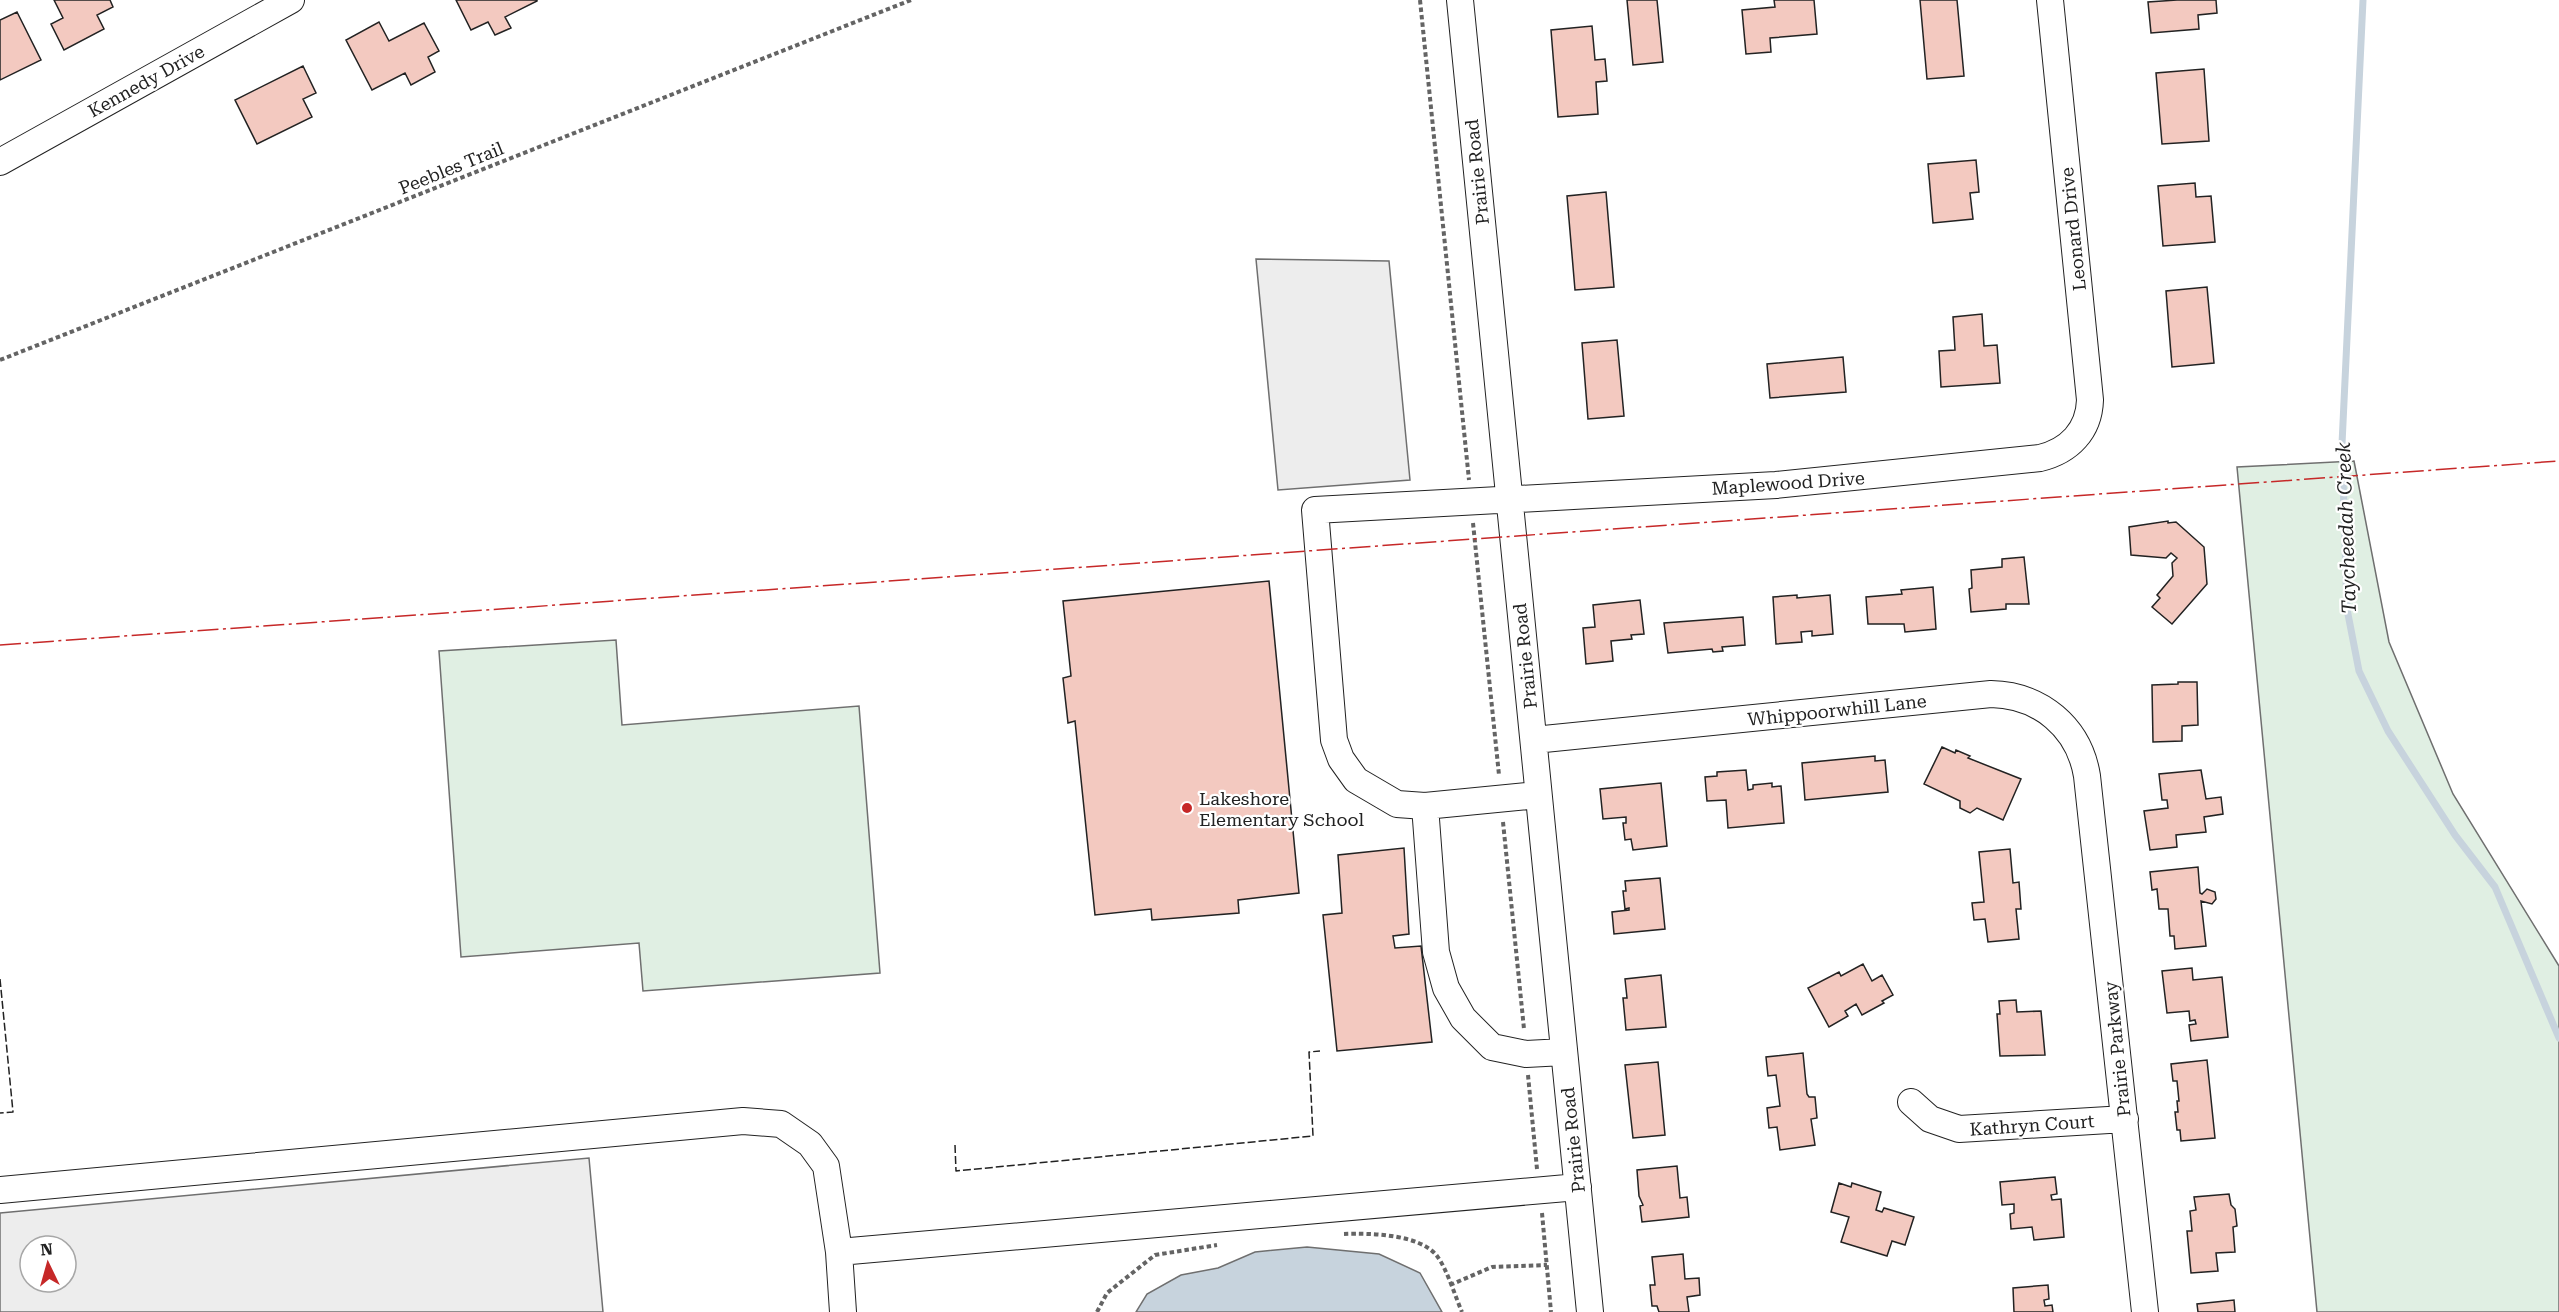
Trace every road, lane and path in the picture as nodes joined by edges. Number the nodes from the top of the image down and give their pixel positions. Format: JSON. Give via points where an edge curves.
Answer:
{"nodes":[{"id":1,"x":291,"y":0,"type":"edge"},
{"id":2,"x":911,"y":0,"type":"edge"},
{"id":3,"x":1420,"y":0,"type":"edge"},
{"id":4,"x":1460,"y":0,"type":"edge"},
{"id":5,"x":2050,"y":0,"type":"edge"},
{"id":6,"x":0,"y":162,"type":"edge"},
{"id":7,"x":0,"y":360,"type":"edge"},
{"id":8,"x":2064,"y":448,"type":"joint"},
{"id":9,"x":1510,"y":498,"type":"junction"},
{"id":10,"x":1471,"y":500,"type":"junction"},
{"id":11,"x":1534,"y":740,"type":"junction"},
{"id":12,"x":2088,"y":787,"type":"joint"},
{"id":13,"x":1538,"y":795,"type":"junction"},
{"id":14,"x":1501,"y":797,"type":"junction"},
{"id":15,"x":1425,"y":806,"type":"junction"},
{"id":16,"x":1564,"y":1052,"type":"junction"},
{"id":17,"x":1526,"y":1054,"type":"junction"},
{"id":18,"x":1911,"y":1102,"type":"dead end"},
{"id":19,"x":2125,"y":1119,"type":"junction"},
{"id":20,"x":1578,"y":1187,"type":"junction"},
{"id":21,"x":0,"y":1190,"type":"edge"},
{"id":22,"x":1539,"y":1191,"type":"junction"},
{"id":23,"x":1334,"y":1234,"type":"dead end"},
{"id":24,"x":1220,"y":1244,"type":"dead end"},
{"id":25,"x":839,"y":1252,"type":"junction"},
{"id":26,"x":1547,"y":1264,"type":"junction"},
{"id":27,"x":1450,"y":1285,"type":"junction"},
{"id":28,"x":843,"y":1312,"type":"edge"},
{"id":29,"x":1097,"y":1312,"type":"edge"},
{"id":30,"x":1462,"y":1312,"type":"edge"},
{"id":31,"x":1551,"y":1312,"type":"edge"},
{"id":32,"x":1590,"y":1312,"type":"edge"},
{"id":33,"x":2145,"y":1312,"type":"edge"}],
"edges":[{"from":1,"to":6,"type":"street","name":"Kennedy Drive"},
{"from":2,"to":7,"type":"path","name":"Peebles Trail"},
{"from":3,"to":10,"type":"path"},
{"from":4,"to":9,"type":"street","name":"Prairie Road"},
{"from":5,"to":8,"type":"street","name":"Leonard Drive","via":[[2090,400],[2082,431]]},
{"from":8,"to":9,"type":"street","name":"Maplewood Drive","via":[[2040,458],[1857,478],[1684,491]]},
{"from":9,"to":10,"type":"street","name":"Maplewood Drive"},
{"from":9,"to":11,"type":"street","name":"Prairie Road"},
{"from":10,"to":14,"type":"path"},
{"from":10,"to":15,"type":"street","name":"Maplewood Drive","via":[[1315,510],[1334,740],[1341,759],[1356,780],[1397,804]]},
{"from":11,"to":12,"type":"street","name":"Whippoorwhill Lane","via":[[2004,694],[2041,706],[2061,723],[2082,756]]},
{"from":11,"to":13,"type":"street","name":"Prairie Road"},
{"from":12,"to":19,"type":"street","name":"Prairie Parkway"},
{"from":13,"to":14,"type":"street"},
{"from":13,"to":16,"type":"street","name":"Prairie Road"},
{"from":14,"to":15,"type":"street"},
{"from":14,"to":17,"type":"path"},
{"from":15,"to":17,"type":"street","via":[[1436,952],[1446,988],[1463,1018],[1492,1047]]},
{"from":16,"to":17,"type":"street"},
{"from":16,"to":20,"type":"street","name":"Prairie Road"},
{"from":17,"to":22,"type":"path"},
{"from":18,"to":19,"type":"street","name":"Kathryn Court","via":[[1936,1122],[1959,1129]]},
{"from":19,"to":33,"type":"street","name":"Prairie Parkway"},
{"from":20,"to":22,"type":"street"},
{"from":20,"to":32,"type":"street","name":"Prairie Road"},
{"from":21,"to":25,"type":"street","via":[[743,1121],[781,1124],[810,1144],[826,1166]]},
{"from":22,"to":25,"type":"street"},
{"from":22,"to":26,"type":"path"},
{"from":23,"to":27,"type":"path","via":[[1391,1236],[1423,1245],[1437,1257]]},
{"from":24,"to":29,"type":"path","via":[[1155,1255],[1107,1293]]},
{"from":25,"to":28,"type":"street"},
{"from":26,"to":27,"type":"path","via":[[1492,1267]]},
{"from":26,"to":31,"type":"path"},
{"from":27,"to":30,"type":"path"}]}
